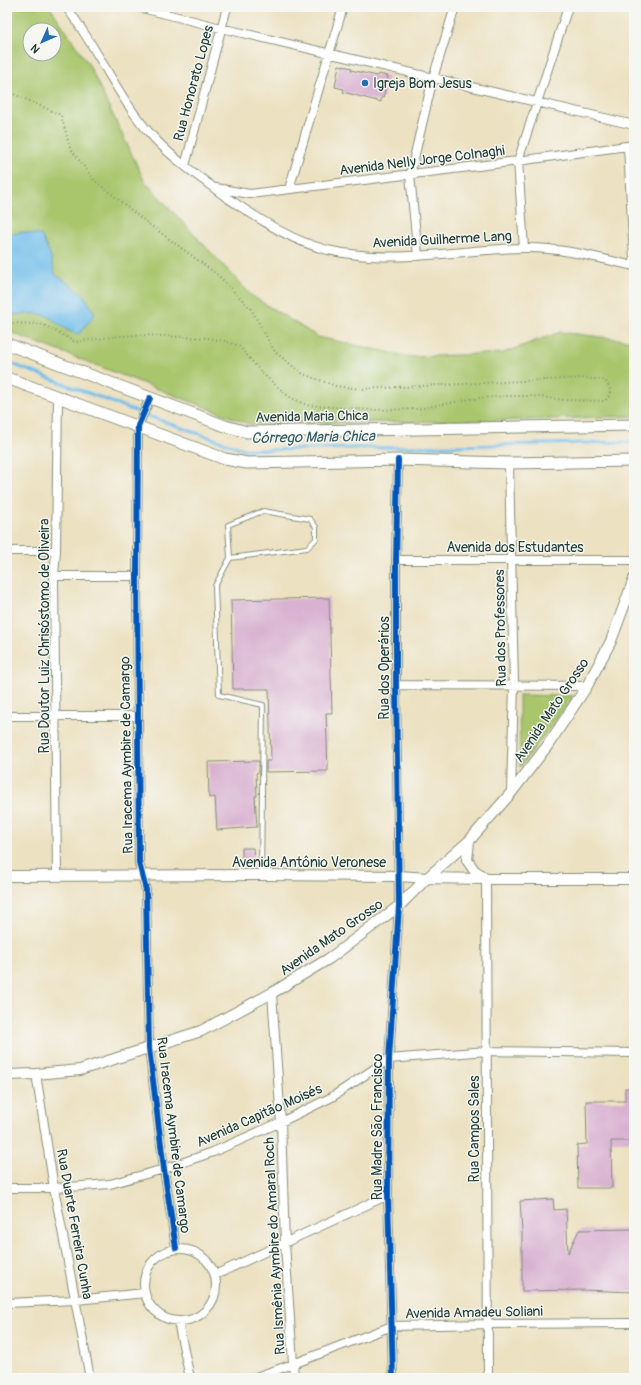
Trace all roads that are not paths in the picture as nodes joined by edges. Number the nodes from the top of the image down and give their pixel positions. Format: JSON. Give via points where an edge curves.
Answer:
{"nodes":[{"id":1,"x":66,"y":7,"type":"edge"},
{"id":2,"x":138,"y":7,"type":"edge"},
{"id":3,"x":227,"y":7,"type":"edge"},
{"id":4,"x":343,"y":7,"type":"edge"},
{"id":5,"x":455,"y":7,"type":"edge"},
{"id":6,"x":568,"y":7,"type":"edge"},
{"id":7,"x":221,"y":28,"type":"junction"},
{"id":8,"x":330,"y":53,"type":"junction"},
{"id":9,"x":433,"y":78,"type":"junction"},
{"id":10,"x":537,"y":102,"type":"junction"},
{"id":11,"x":634,"y":125,"type":"edge"},
{"id":12,"x":631,"y":146,"type":"edge"},
{"id":13,"x":518,"y":162,"type":"junction"},
{"id":14,"x":185,"y":166,"type":"junction"},
{"id":15,"x":410,"y":175,"type":"junction"},
{"id":16,"x":213,"y":187,"type":"junction"},
{"id":17,"x":289,"y":189,"type":"junction"},
{"id":18,"x":524,"y":248,"type":"junction"},
{"id":19,"x":418,"y":256,"type":"junction"},
{"id":20,"x":634,"y":259,"type":"edge"},
{"id":21,"x":634,"y":266,"type":"edge"},
{"id":22,"x":7,"y":344,"type":"edge"},
{"id":23,"x":7,"y":378,"type":"edge"},
{"id":24,"x":58,"y":397,"type":"junction"},
{"id":25,"x":149,"y":400,"type":"junction"},
{"id":26,"x":139,"y":425,"type":"junction"},
{"id":27,"x":634,"y":425,"type":"edge"},
{"id":28,"x":398,"y":460,"type":"junction"},
{"id":29,"x":634,"y":460,"type":"edge"},
{"id":30,"x":510,"y":463,"type":"junction"},
{"id":31,"x":7,"y":551,"type":"edge"},
{"id":32,"x":56,"y":551,"type":"junction"},
{"id":33,"x":230,"y":558,"type":"junction"},
{"id":34,"x":396,"y":560,"type":"junction"},
{"id":35,"x":634,"y":560,"type":"edge"},
{"id":36,"x":512,"y":561,"type":"junction"},
{"id":37,"x":54,"y":576,"type":"junction"},
{"id":38,"x":137,"y":576,"type":"junction"},
{"id":39,"x":634,"y":579,"type":"edge"},
{"id":40,"x":514,"y":685,"type":"junction"},
{"id":41,"x":396,"y":686,"type":"junction"},
{"id":42,"x":587,"y":686,"type":"junction"},
{"id":43,"x":7,"y":716,"type":"edge"},
{"id":44,"x":56,"y":716,"type":"junction"},
{"id":45,"x":138,"y":716,"type":"junction"},
{"id":46,"x":511,"y":793,"type":"junction"},
{"id":47,"x":469,"y":841,"type":"junction"},
{"id":48,"x":261,"y":875,"type":"junction"},
{"id":49,"x":7,"y":876,"type":"edge"},
{"id":50,"x":57,"y":876,"type":"junction"},
{"id":51,"x":143,"y":876,"type":"junction"},
{"id":52,"x":399,"y":876,"type":"junction"},
{"id":53,"x":427,"y":878,"type":"junction"},
{"id":54,"x":634,"y":879,"type":"edge"},
{"id":55,"x":486,"y":880,"type":"junction"},
{"id":56,"x":399,"y":906,"type":"junction"},
{"id":57,"x":272,"y":993,"type":"junction"},
{"id":58,"x":150,"y":1048,"type":"junction"},
{"id":59,"x":487,"y":1051,"type":"junction"},
{"id":60,"x":634,"y":1053,"type":"edge"},
{"id":61,"x":389,"y":1059,"type":"junction"},
{"id":62,"x":36,"y":1074,"type":"junction"},
{"id":63,"x":7,"y":1075,"type":"edge"},
{"id":64,"x":281,"y":1122,"type":"junction"},
{"id":65,"x":164,"y":1169,"type":"junction"},
{"id":66,"x":7,"y":1188,"type":"edge"},
{"id":67,"x":54,"y":1188,"type":"junction"},
{"id":68,"x":388,"y":1195,"type":"junction"},
{"id":69,"x":285,"y":1244,"type":"junction"},
{"id":70,"x":176,"y":1248,"type":"junction"},
{"id":71,"x":215,"y":1275,"type":"junction"},
{"id":72,"x":144,"y":1293,"type":"junction"},
{"id":73,"x":76,"y":1300,"type":"junction"},
{"id":74,"x":7,"y":1303,"type":"edge"},
{"id":75,"x":178,"y":1322,"type":"junction"},
{"id":76,"x":634,"y":1323,"type":"edge"},
{"id":77,"x":487,"y":1324,"type":"junction"},
{"id":78,"x":392,"y":1326,"type":"junction"},
{"id":79,"x":293,"y":1364,"type":"junction"},
{"id":80,"x":90,"y":1378,"type":"edge"},
{"id":81,"x":190,"y":1378,"type":"edge"},
{"id":82,"x":253,"y":1378,"type":"edge"},
{"id":83,"x":294,"y":1378,"type":"edge"},
{"id":84,"x":392,"y":1378,"type":"edge"},
{"id":85,"x":488,"y":1378,"type":"edge"}],
"edges":[{"from":1,"to":14,"type":"street","name":"Avenida Guilherme Lang","via":[[125,101],[154,139]]},
{"from":2,"to":7,"type":"street"},
{"from":3,"to":7,"type":"street","name":"Rua Honorato Lopes"},
{"from":4,"to":8,"type":"street"},
{"from":5,"to":9,"type":"street"},
{"from":6,"to":10,"type":"street"},
{"from":7,"to":8,"type":"street"},
{"from":7,"to":14,"type":"street","name":"Rua Honorato Lopes"},
{"from":8,"to":9,"type":"street"},
{"from":8,"to":17,"type":"street"},
{"from":9,"to":10,"type":"street"},
{"from":9,"to":15,"type":"street"},
{"from":10,"to":11,"type":"street"},
{"from":10,"to":13,"type":"street"},
{"from":12,"to":13,"type":"street","name":"Avenida Nelly Jorge Colnaghi"},
{"from":12,"to":20,"type":"street"},
{"from":13,"to":15,"type":"street","name":"Avenida Nelly Jorge Colnaghi"},
{"from":13,"to":18,"type":"street"},
{"from":14,"to":16,"type":"street","name":"Avenida Guilherme Lang"},
{"from":15,"to":17,"type":"street","name":"Avenida Nelly Jorge Colnaghi"},
{"from":15,"to":19,"type":"street"},
{"from":16,"to":17,"type":"street","name":"Avenida Nelly Jorge Colnaghi","via":[[250,194]]},
{"from":16,"to":19,"type":"street","name":"Avenida Guilherme Lang","via":[[290,237],[328,250],[370,256]]},
{"from":18,"to":19,"type":"street","name":"Avenida Guilherme Lang"},
{"from":18,"to":21,"type":"street","name":"Avenida Guilherme Lang","via":[[563,250]]},
{"from":22,"to":25,"type":"main road","name":"Avenida Maria Chica"},
{"from":23,"to":24,"type":"main road"},
{"from":24,"to":26,"type":"main road"},
{"from":24,"to":32,"type":"street","name":"Rua Doutor Luiz Chrisóstomo de Oliveira"},
{"from":25,"to":26,"type":"street"},
{"from":25,"to":27,"type":"main road","name":"Avenida Maria Chica","via":[[247,432]]},
{"from":26,"to":28,"type":"main road","via":[[225,459],[247,463]]},
{"from":26,"to":38,"type":"street","name":"Rua Iracema Aymbire de Camargo"},
{"from":28,"to":30,"type":"main road"},
{"from":28,"to":34,"type":"street","name":"Rua dos Operários"},
{"from":29,"to":30,"type":"main road"},
{"from":30,"to":36,"type":"street","name":"Rua dos Professores"},
{"from":31,"to":32,"type":"street"},
{"from":32,"to":37,"type":"street","name":"Rua Doutor Luiz Chrisóstomo de Oliveira"},
{"from":33,"to":33,"type":"lane","via":[[307,548],[316,539],[316,527],[310,519],[263,511],[228,525]]},
{"from":33,"to":48,"type":"lane","via":[[215,586],[219,695],[263,705]]},
{"from":34,"to":36,"type":"street","name":"Avenida dos Estudantes"},
{"from":34,"to":41,"type":"street","name":"Rua dos Operários"},
{"from":35,"to":36,"type":"street","name":"Avenida dos Estudantes"},
{"from":36,"to":40,"type":"street","name":"Rua dos Professores"},
{"from":37,"to":38,"type":"street"},
{"from":37,"to":44,"type":"street","name":"Rua Doutor Luiz Chrisóstomo de Oliveira"},
{"from":38,"to":45,"type":"street","name":"Rua Iracema Aymbire de Camargo"},
{"from":39,"to":42,"type":"street","name":"Avenida Mato Grosso","via":[[611,641]]},
{"from":40,"to":41,"type":"street"},
{"from":40,"to":42,"type":"street"},
{"from":40,"to":46,"type":"street","name":"Rua dos Professores"},
{"from":41,"to":52,"type":"street","name":"Rua dos Operários"},
{"from":42,"to":46,"type":"street","name":"Avenida Mato Grosso","via":[[548,745]]},
{"from":43,"to":44,"type":"street"},
{"from":44,"to":45,"type":"street"},
{"from":44,"to":50,"type":"street","name":"Rua Doutor Luiz Chrisóstomo de Oliveira"},
{"from":45,"to":51,"type":"street","name":"Rua Iracema Aymbire de Camargo","via":[[139,863]]},
{"from":46,"to":47,"type":"street","name":"Avenida Mato Grosso"},
{"from":47,"to":53,"type":"street","name":"Avenida Mato Grosso"},
{"from":47,"to":55,"type":"street","via":[[467,860]]},
{"from":48,"to":51,"type":"street","name":"Avenida Antônio Veronese"},
{"from":48,"to":52,"type":"street","name":"Avenida Antônio Veronese"},
{"from":49,"to":50,"type":"street","name":"Avenida Antônio Veronese"},
{"from":50,"to":51,"type":"street","name":"Avenida Antônio Veronese"},
{"from":51,"to":58,"type":"street","name":"Rua Iracema Aymbire de Camargo","via":[[146,890]]},
{"from":52,"to":53,"type":"street","name":"Avenida Antônio Veronese"},
{"from":52,"to":56,"type":"street","name":"Rua Madre São Francisco"},
{"from":53,"to":55,"type":"street","name":"Avenida Antônio Veronese"},
{"from":53,"to":56,"type":"street","name":"Avenida Mato Grosso"},
{"from":54,"to":55,"type":"street","name":"Avenida Antônio Veronese"},
{"from":55,"to":59,"type":"street","name":"Rua Campos Sales"},
{"from":56,"to":57,"type":"street","name":"Avenida Mato Grosso","via":[[330,958]]},
{"from":56,"to":61,"type":"street","name":"Rua Madre São Francisco"},
{"from":57,"to":58,"type":"street","name":"Avenida Mato Grosso","via":[[201,1031]]},
{"from":57,"to":64,"type":"street","name":"Rua Ismênia Aymbire do Amaral Roch"},
{"from":58,"to":62,"type":"street","name":"Avenida Mato Grosso","via":[[80,1070]]},
{"from":58,"to":65,"type":"street","name":"Rua Iracema Aymbire de Camargo"},
{"from":59,"to":60,"type":"street","name":"Avenida Capitão Moisés"},
{"from":59,"to":61,"type":"street","name":"Avenida Capitão Moisés"},
{"from":59,"to":77,"type":"street","name":"Rua Campos Sales"},
{"from":61,"to":64,"type":"street","name":"Avenida Capitão Moisés","via":[[332,1097]]},
{"from":61,"to":68,"type":"street","name":"Rua Madre São Francisco"},
{"from":62,"to":63,"type":"street","name":"Avenida Mato Grosso"},
{"from":62,"to":67,"type":"street","name":"Rua Duarte Ferreira Cunha"},
{"from":64,"to":65,"type":"street","name":"Avenida Capitão Moisés","via":[[213,1152]]},
{"from":64,"to":69,"type":"street","name":"Rua Ismênia Aymbire do Amaral Roch"},
{"from":65,"to":67,"type":"street","name":"Avenida Capitão Moisés","via":[[110,1184]]},
{"from":65,"to":70,"type":"street","name":"Rua Iracema Aymbire de Camargo"},
{"from":66,"to":67,"type":"street","name":"Avenida Capitão Moisés"},
{"from":67,"to":73,"type":"street","name":"Rua Duarte Ferreira Cunha"},
{"from":68,"to":69,"type":"street"},
{"from":68,"to":78,"type":"street","name":"Rua Madre São Francisco"},
{"from":69,"to":71,"type":"street"},
{"from":69,"to":79,"type":"street","name":"Rua Ismênia Aymbire do Amaral Roch"},
{"from":70,"to":71,"type":"street","name":"Rua Iracema Aymbire de Camargo","via":[[200,1255],[210,1264]]},
{"from":70,"to":72,"type":"street","name":"Rua Iracema Aymbire de Camargo","via":[[160,1254],[149,1265],[144,1277]]},
{"from":71,"to":75,"type":"street","via":[[214,1298],[208,1309],[191,1320]]},
{"from":72,"to":73,"type":"street"},
{"from":72,"to":75,"type":"street","via":[[149,1305],[157,1314]]},
{"from":73,"to":74,"type":"street"},
{"from":73,"to":80,"type":"street","name":"Rua Duarte Ferreira Cunha"},
{"from":75,"to":81,"type":"street"},
{"from":76,"to":77,"type":"street","name":"Avenida Amadeu Soliani"},
{"from":77,"to":78,"type":"street","name":"Avenida Amadeu Soliani"},
{"from":77,"to":85,"type":"street","name":"Rua Campos Sales"},
{"from":78,"to":79,"type":"street","name":"Avenida Amadeu Soliani"},
{"from":78,"to":84,"type":"street","name":"Rua Madre São Francisco"},
{"from":79,"to":82,"type":"street","name":"Avenida Amadeu Soliani"},
{"from":79,"to":83,"type":"street","name":"Rua Ismênia Aymbire do Amaral Roch"}]}
